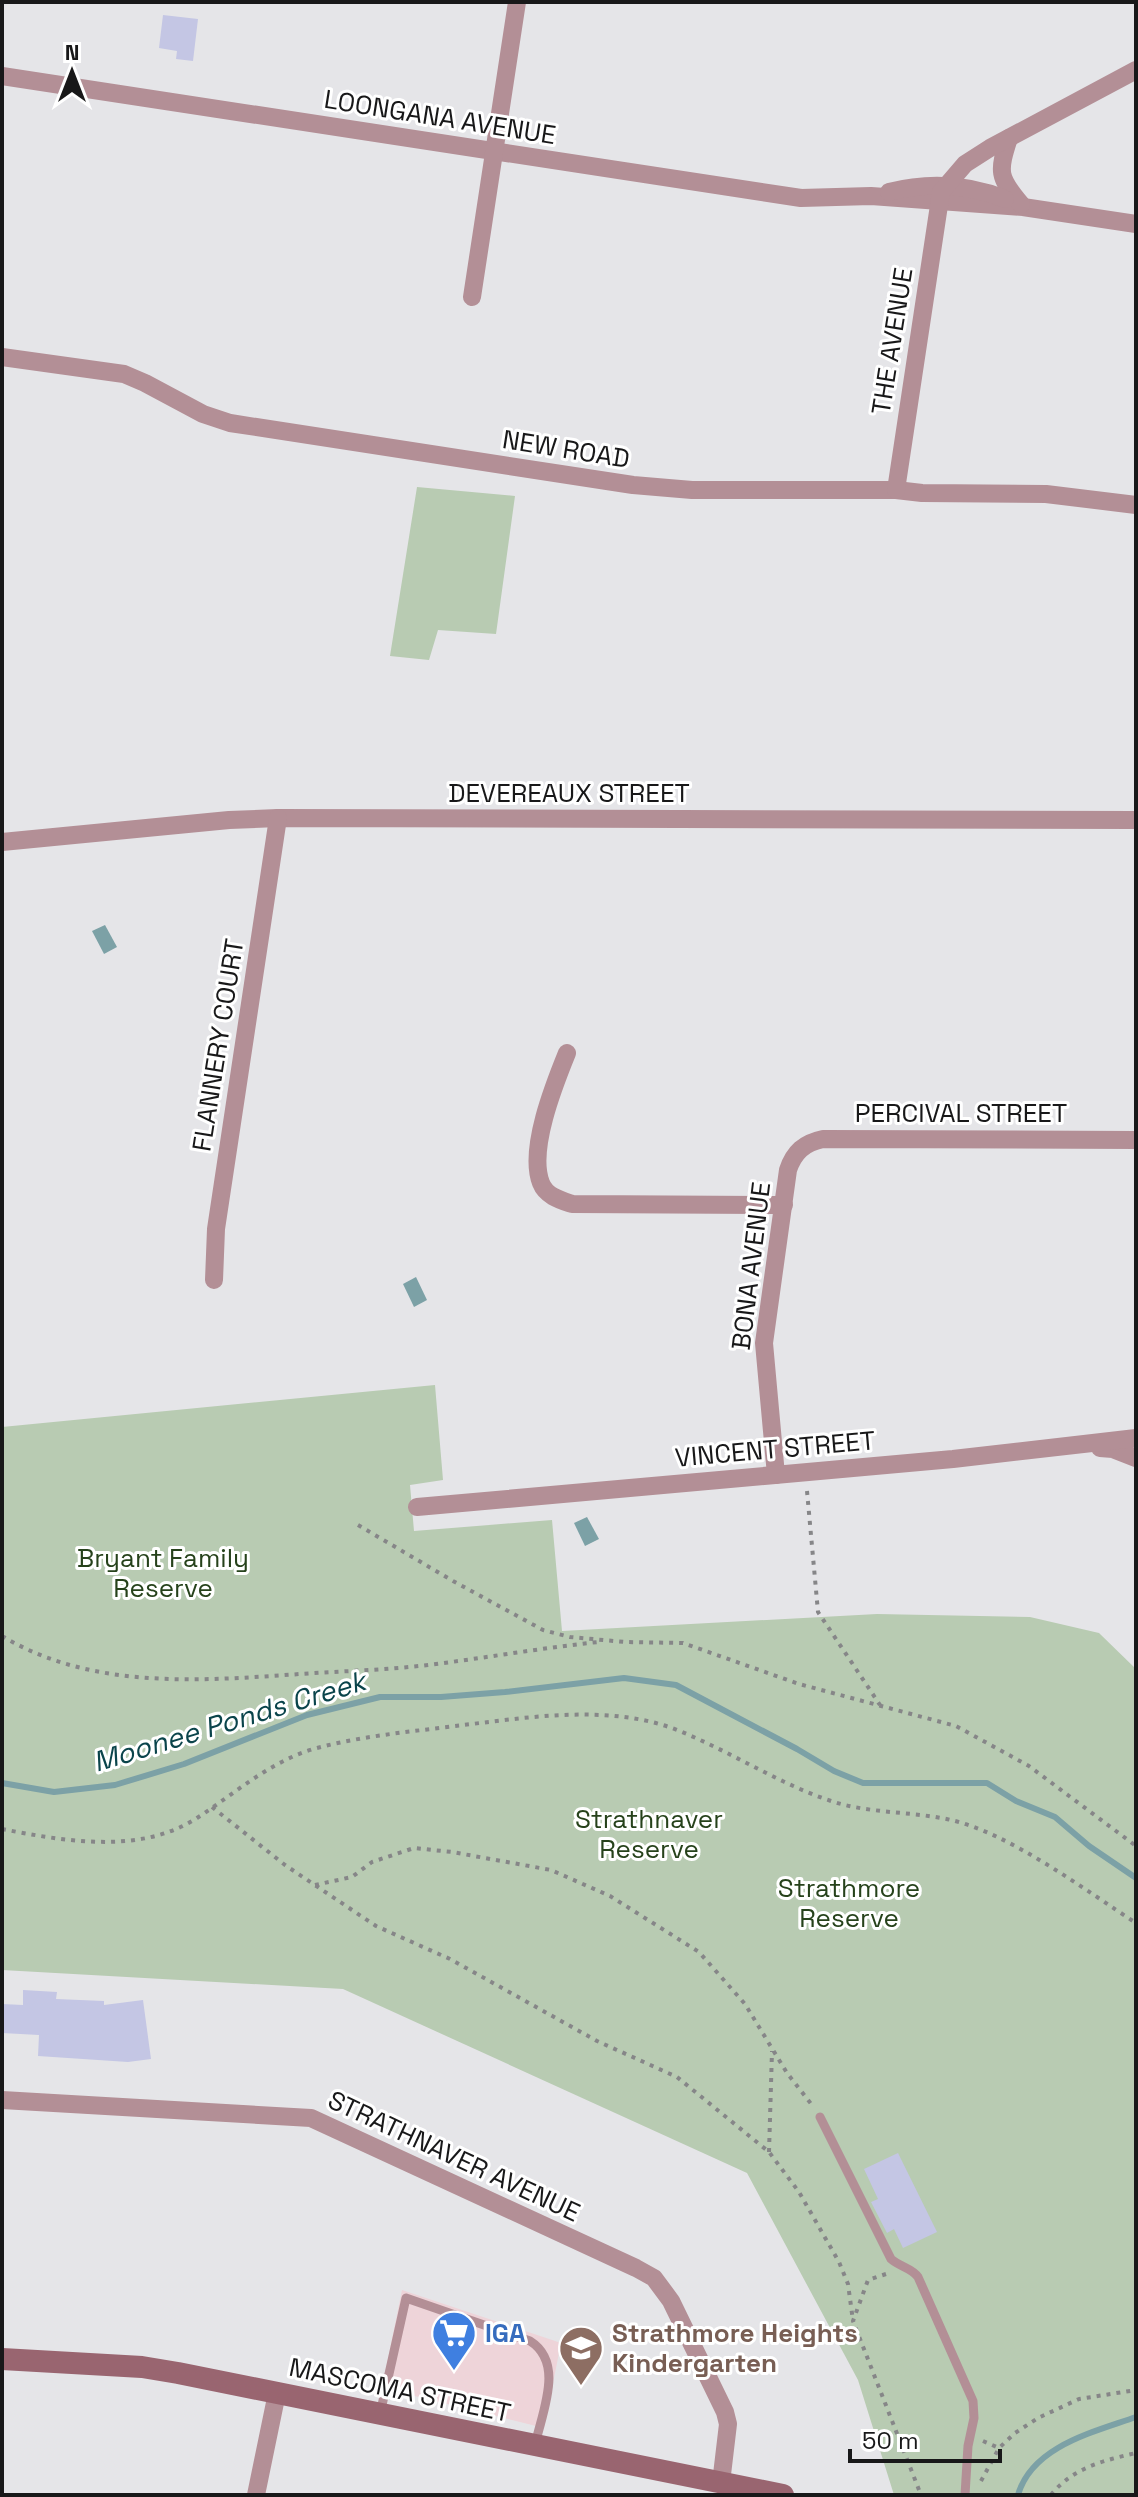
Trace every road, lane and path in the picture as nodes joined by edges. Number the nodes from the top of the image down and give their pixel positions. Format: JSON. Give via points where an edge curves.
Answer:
{"nodes":[{"id":1,"x":517,"y":2,"type":"edge"},
{"id":2,"x":1136,"y":70,"type":"edge"},
{"id":3,"x":2,"y":76,"type":"edge"},
{"id":4,"x":1009,"y":138,"type":"junction"},
{"id":5,"x":494,"y":152,"type":"junction"},
{"id":6,"x":943,"y":193,"type":"junction"},
{"id":7,"x":1023,"y":207,"type":"junction"},
{"id":8,"x":1136,"y":224,"type":"edge"},
{"id":9,"x":472,"y":297,"type":"dead end"},
{"id":10,"x":2,"y":357,"type":"edge"},
{"id":11,"x":896,"y":490,"type":"junction"},
{"id":12,"x":1136,"y":505,"type":"edge"},
{"id":13,"x":278,"y":818,"type":"junction"},
{"id":14,"x":1136,"y":820,"type":"edge"},
{"id":15,"x":2,"y":842,"type":"edge"},
{"id":16,"x":567,"y":1053,"type":"dead end"},
{"id":17,"x":1136,"y":1140,"type":"edge"},
{"id":18,"x":792,"y":1158,"type":"joint"},
{"id":19,"x":784,"y":1205,"type":"junction"},
{"id":20,"x":214,"y":1280,"type":"dead end"},
{"id":21,"x":1136,"y":1438,"type":"edge"},
{"id":22,"x":1065,"y":1446,"type":"junction"},
{"id":23,"x":1136,"y":1458,"type":"edge"},
{"id":24,"x":776,"y":1475,"type":"junction"},
{"id":25,"x":807,"y":1491,"type":"dead end"},
{"id":26,"x":417,"y":1507,"type":"dead end"},
{"id":27,"x":358,"y":1525,"type":"dead end"},
{"id":28,"x":2,"y":1636,"type":"edge"},
{"id":29,"x":609,"y":1640,"type":"junction"},
{"id":30,"x":880,"y":1705,"type":"junction"},
{"id":31,"x":211,"y":1807,"type":"junction"},
{"id":32,"x":2,"y":1829,"type":"edge"},
{"id":33,"x":1136,"y":1846,"type":"edge"},
{"id":34,"x":314,"y":1885,"type":"junction"},
{"id":35,"x":1136,"y":1923,"type":"edge"},
{"id":36,"x":772,"y":2048,"type":"junction"},
{"id":37,"x":2,"y":2100,"type":"edge"},
{"id":38,"x":820,"y":2117,"type":"joint"},
{"id":39,"x":769,"y":2152,"type":"junction"},
{"id":40,"x":868,"y":2280,"type":"dead end"},
{"id":41,"x":853,"y":2321,"type":"junction"},
{"id":42,"x":2,"y":2359,"type":"edge"},
{"id":43,"x":1136,"y":2390,"type":"edge"},
{"id":44,"x":277,"y":2393,"type":"junction"},
{"id":45,"x":380,"y":2414,"type":"junction"},
{"id":46,"x":534,"y":2446,"type":"junction"},
{"id":47,"x":1136,"y":2453,"type":"edge"},
{"id":48,"x":721,"y":2483,"type":"junction"},
{"id":49,"x":979,"y":2487,"type":"dead end"},
{"id":50,"x":256,"y":2495,"type":"edge"},
{"id":51,"x":783,"y":2495,"type":"edge"},
{"id":52,"x":921,"y":2495,"type":"edge"},
{"id":53,"x":965,"y":2495,"type":"edge"},
{"id":54,"x":1051,"y":2495,"type":"edge"}],
"edges":[{"from":1,"to":5,"type":"street"},
{"from":2,"to":4,"type":"street"},
{"from":3,"to":5,"type":"street","name":"LOONGANA AVENUE"},
{"from":4,"to":6,"type":"street","via":[[965,164]]},
{"from":4,"to":7,"type":"street","via":[[1001,172]]},
{"from":5,"to":6,"type":"street","name":"LOONGANA AVENUE","via":[[801,198],[871,196],[908,187]]},
{"from":5,"to":9,"type":"street"},
{"from":6,"to":7,"type":"street","name":"LOONGANA AVENUE","via":[[984,191]]},
{"from":6,"to":11,"type":"street","name":"THE AVENUE"},
{"from":7,"to":8,"type":"street","name":"LOONGANA AVENUE"},
{"from":10,"to":11,"type":"street","name":"NEW ROAD","via":[[124,374],[230,423],[633,485]]},
{"from":11,"to":12,"type":"street","name":"NEW ROAD","via":[[1046,494]]},
{"from":13,"to":14,"type":"street","name":"DEVEREAUX STREET"},
{"from":13,"to":15,"type":"street","name":"DEVEREAUX STREET"},
{"from":13,"to":20,"type":"street","name":"FLANNERY COURT","via":[[216,1229]]},
{"from":16,"to":19,"type":"street","via":[[549,1097],[540,1144],[541,1182],[547,1192],[572,1204]]},
{"from":17,"to":18,"type":"street","name":"PERCIVAL STREET","via":[[823,1139],[810,1141]]},
{"from":18,"to":19,"type":"street","name":"BONA AVENUE"},
{"from":19,"to":24,"type":"street","name":"BONA AVENUE","via":[[764,1343]]},
{"from":21,"to":22,"type":"street","name":"VINCENT STREET"},
{"from":22,"to":23,"type":"street","via":[[1113,1449]]},
{"from":22,"to":24,"type":"street","name":"VINCENT STREET"},
{"from":24,"to":26,"type":"street","name":"VINCENT STREET"},
{"from":25,"to":30,"type":"path","via":[[818,1612]]},
{"from":27,"to":29,"type":"path","via":[[543,1630]]},
{"from":28,"to":29,"type":"path","via":[[75,1668],[139,1679],[426,1665]]},
{"from":29,"to":30,"type":"path","via":[[683,1643],[799,1684]]},
{"from":30,"to":33,"type":"path","via":[[956,1726],[1029,1766]]},
{"from":31,"to":32,"type":"path","via":[[181,1827],[118,1841],[78,1842]]},
{"from":31,"to":34,"type":"path"},
{"from":31,"to":35,"type":"path","via":[[268,1768],[344,1741],[527,1718],[625,1718],[676,1729],[833,1802],[971,1826],[1049,1867]]},
{"from":34,"to":36,"type":"path","via":[[352,1877],[372,1862],[414,1848],[551,1870],[610,1896],[699,1952],[745,2004]]},
{"from":34,"to":39,"type":"path","via":[[376,1926],[677,2077]]},
{"from":36,"to":38,"type":"path"},
{"from":36,"to":39,"type":"path"},
{"from":37,"to":48,"type":"street","name":"STRATHNAVER AVENUE","via":[[311,2118],[636,2268],[654,2278],[671,2301],[725,2412]]},
{"from":38,"to":53,"type":"lane","via":[[891,2259],[918,2277],[973,2401]]},
{"from":39,"to":41,"type":"path","via":[[839,2262]]},
{"from":40,"to":41,"type":"path"},
{"from":41,"to":52,"type":"path"},
{"from":42,"to":44,"type":"main road","name":"MASCOMA STREET","via":[[142,2367]]},
{"from":43,"to":49,"type":"path","via":[[1079,2399],[1038,2418],[999,2448]]},
{"from":44,"to":45,"type":"main road","name":"MASCOMA STREET"},
{"from":44,"to":50,"type":"street"},
{"from":45,"to":46,"type":"main road","name":"MASCOMA STREET"},
{"from":45,"to":46,"type":"lane","via":[[406,2298],[539,2346],[550,2374]]},
{"from":46,"to":48,"type":"main road","name":"MASCOMA STREET"},
{"from":47,"to":54,"type":"path","via":[[1094,2463]]},
{"from":48,"to":51,"type":"main road","name":"MASCOMA STREET"}]}
